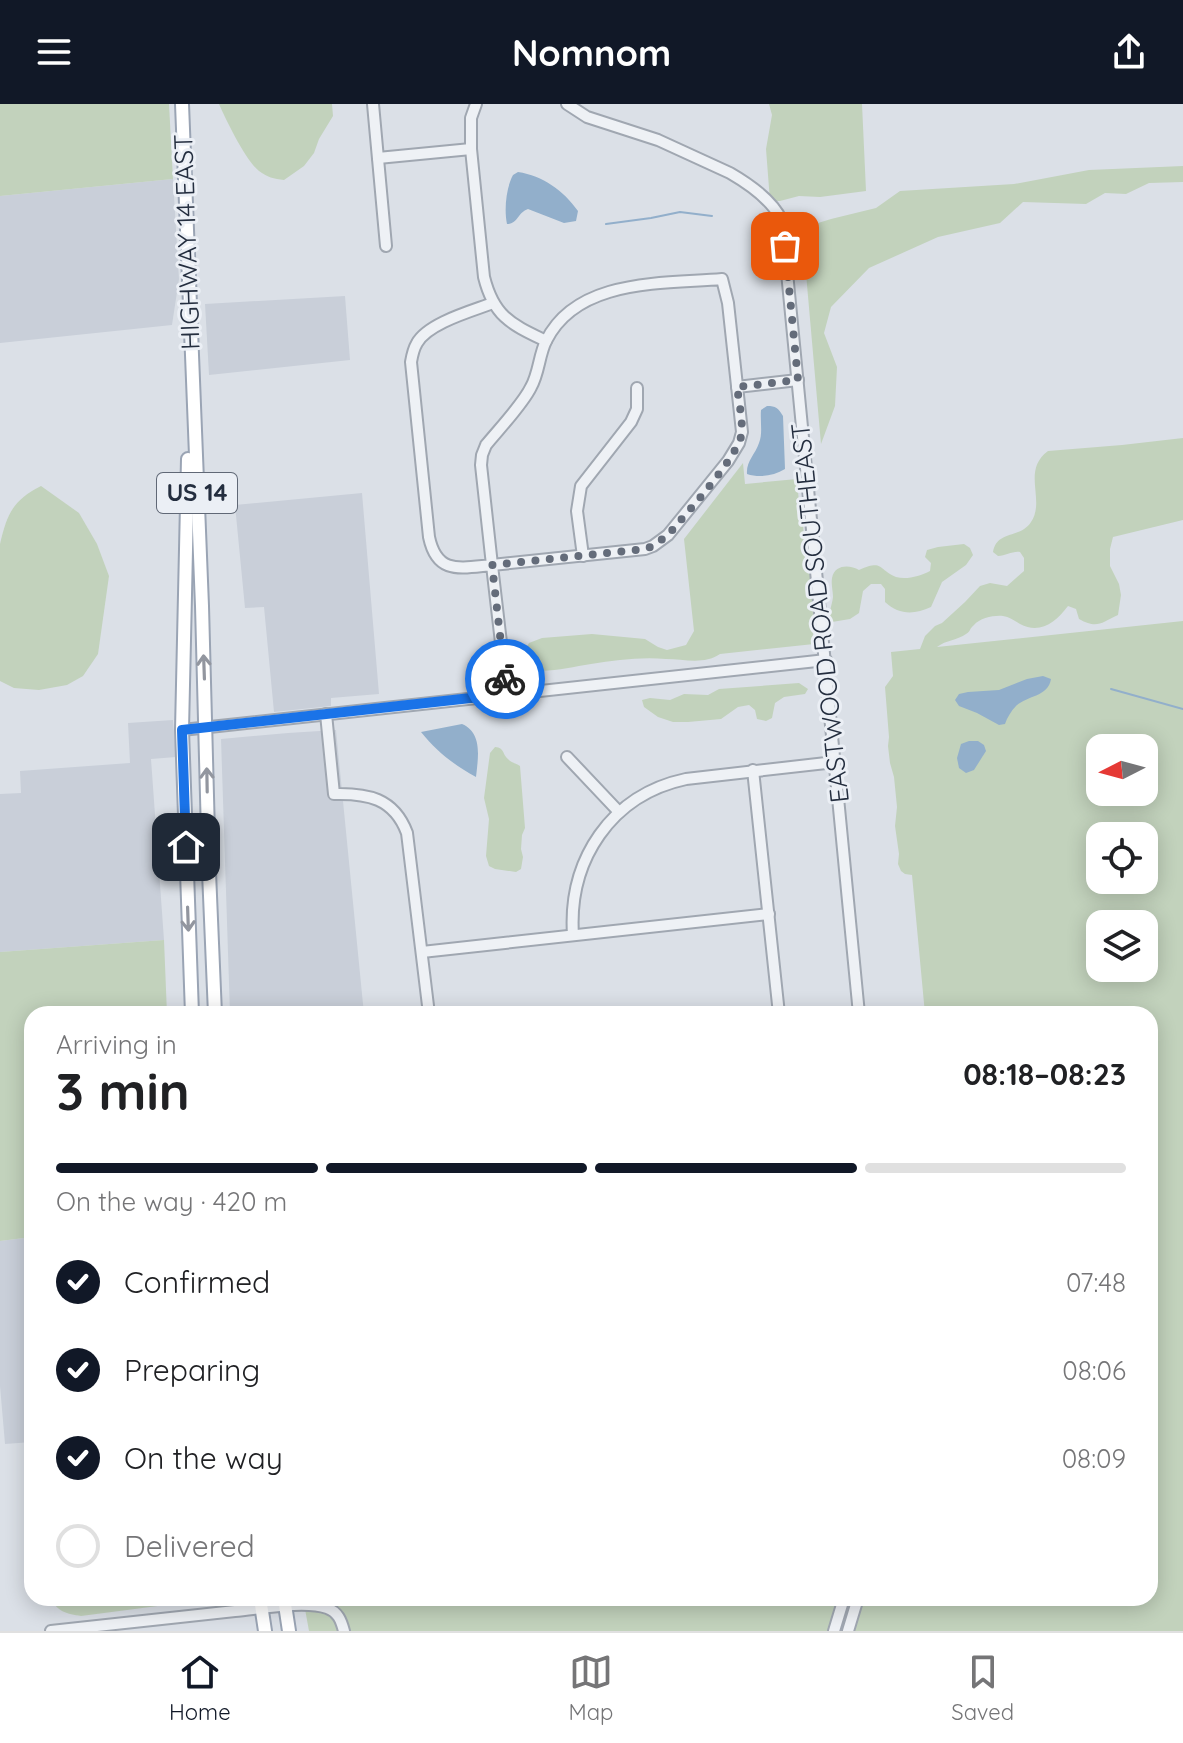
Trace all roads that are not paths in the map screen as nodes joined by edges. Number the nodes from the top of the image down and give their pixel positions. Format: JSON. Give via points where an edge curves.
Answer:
{"nodes":[{"id":1,"x":182,"y":104,"type":"edge"},
{"id":2,"x":373,"y":104,"type":"edge"},
{"id":3,"x":476,"y":104,"type":"edge"},
{"id":4,"x":567,"y":104,"type":"edge"},
{"id":5,"x":471,"y":149,"type":"junction"},
{"id":6,"x":378,"y":158,"type":"junction"},
{"id":7,"x":386,"y":246,"type":"dead end"},
{"id":8,"x":493,"y":303,"type":"junction"},
{"id":9,"x":546,"y":341,"type":"junction"},
{"id":10,"x":192,"y":380,"type":"junction"},
{"id":11,"x":798,"y":380,"type":"junction"},
{"id":12,"x":737,"y":387,"type":"junction"},
{"id":13,"x":637,"y":388,"type":"dead end"},
{"id":14,"x":583,"y":556,"type":"junction"},
{"id":15,"x":492,"y":565,"type":"junction"},
{"id":16,"x":826,"y":660,"type":"junction"},
{"id":17,"x":507,"y":694,"type":"junction"},
{"id":18,"x":326,"y":714,"type":"junction"},
{"id":19,"x":206,"y":727,"type":"junction"},
{"id":20,"x":182,"y":730,"type":"junction"},
{"id":21,"x":567,"y":757,"type":"dead end"},
{"id":22,"x":835,"y":762,"type":"junction"},
{"id":23,"x":753,"y":770,"type":"junction"},
{"id":24,"x":619,"y":812,"type":"junction"},
{"id":25,"x":769,"y":914,"type":"junction"},
{"id":26,"x":573,"y":935,"type":"junction"},
{"id":27,"x":422,"y":952,"type":"junction"},
{"id":28,"x":192,"y":1006,"type":"edge"},
{"id":29,"x":215,"y":1006,"type":"edge"},
{"id":30,"x":428,"y":1006,"type":"edge"},
{"id":31,"x":778,"y":1006,"type":"edge"},
{"id":32,"x":858,"y":1006,"type":"edge"},
{"id":33,"x":238,"y":1606,"type":"edge"},
{"id":34,"x":261,"y":1606,"type":"edge"},
{"id":35,"x":285,"y":1606,"type":"edge"},
{"id":36,"x":317,"y":1606,"type":"edge"},
{"id":37,"x":842,"y":1606,"type":"edge"},
{"id":38,"x":856,"y":1606,"type":"edge"},
{"id":39,"x":51,"y":1631,"type":"edge"},
{"id":40,"x":265,"y":1631,"type":"edge"},
{"id":41,"x":289,"y":1631,"type":"edge"},
{"id":42,"x":344,"y":1631,"type":"edge"},
{"id":43,"x":834,"y":1631,"type":"edge"},
{"id":44,"x":848,"y":1631,"type":"edge"}],
"edges":[{"from":1,"to":10,"type":"main road","name":"HIGHWAY 14 EAST","number":"US 14"},
{"from":2,"to":6,"type":"street"},
{"from":3,"to":5,"type":"street"},
{"from":4,"to":11,"type":"street","name":"EASTWOOD ROAD SOUTHEAST","via":[[587,117],[658,140],[742,179],[776,210],[783,224]]},
{"from":5,"to":6,"type":"street"},
{"from":5,"to":8,"type":"street","via":[[484,277]]},
{"from":6,"to":7,"type":"street"},
{"from":8,"to":9,"type":"street","via":[[502,316]]},
{"from":8,"to":15,"type":"street","via":[[423,335],[411,362],[432,550],[454,568]]},
{"from":9,"to":12,"type":"street","via":[[572,310],[601,294],[632,286],[722,279]]},
{"from":9,"to":15,"type":"street","via":[[530,391],[482,455]]},
{"from":19,"to":10,"type":"main road","name":"HIGHWAY 14 EAST","number":"US 14","one_way":true},
{"from":10,"to":20,"type":"main road","name":"HIGHWAY 14 EAST","number":"US 14"},
{"from":11,"to":12,"type":"street"},
{"from":11,"to":16,"type":"street","name":"EASTWOOD ROAD SOUTHEAST"},
{"from":12,"to":14,"type":"street","via":[[739,443],[668,535],[645,549]]},
{"from":13,"to":14,"type":"street","via":[[631,422],[581,486],[577,511]]},
{"from":14,"to":15,"type":"street"},
{"from":15,"to":17,"type":"street"},
{"from":16,"to":17,"type":"street"},
{"from":16,"to":22,"type":"street","name":"EASTWOOD ROAD SOUTHEAST"},
{"from":17,"to":18,"type":"street"},
{"from":18,"to":19,"type":"street"},
{"from":18,"to":27,"type":"street","via":[[334,794],[376,799],[404,825]]},
{"from":19,"to":20,"type":"street"},
{"from":29,"to":19,"type":"main road","name":"HIGHWAY 14 EAST","number":"US 14","one_way":true},
{"from":20,"to":28,"type":"main road","name":"HIGHWAY 14 EAST","number":"US 14","one_way":true},
{"from":21,"to":24,"type":"street"},
{"from":22,"to":23,"type":"street"},
{"from":22,"to":32,"type":"street","name":"EASTWOOD ROAD SOUTHEAST"},
{"from":23,"to":24,"type":"street","via":[[666,784]]},
{"from":23,"to":25,"type":"street"},
{"from":24,"to":26,"type":"street","via":[[581,869]]},
{"from":25,"to":26,"type":"street"},
{"from":25,"to":31,"type":"street"},
{"from":26,"to":27,"type":"street"},
{"from":27,"to":30,"type":"street"},
{"from":33,"to":39,"type":"street"},
{"from":34,"to":40,"type":"main road"},
{"from":35,"to":41,"type":"main road"},
{"from":36,"to":42,"type":"street","via":[[334,1611]]},
{"from":37,"to":43,"type":"street"},
{"from":38,"to":44,"type":"street"}]}
